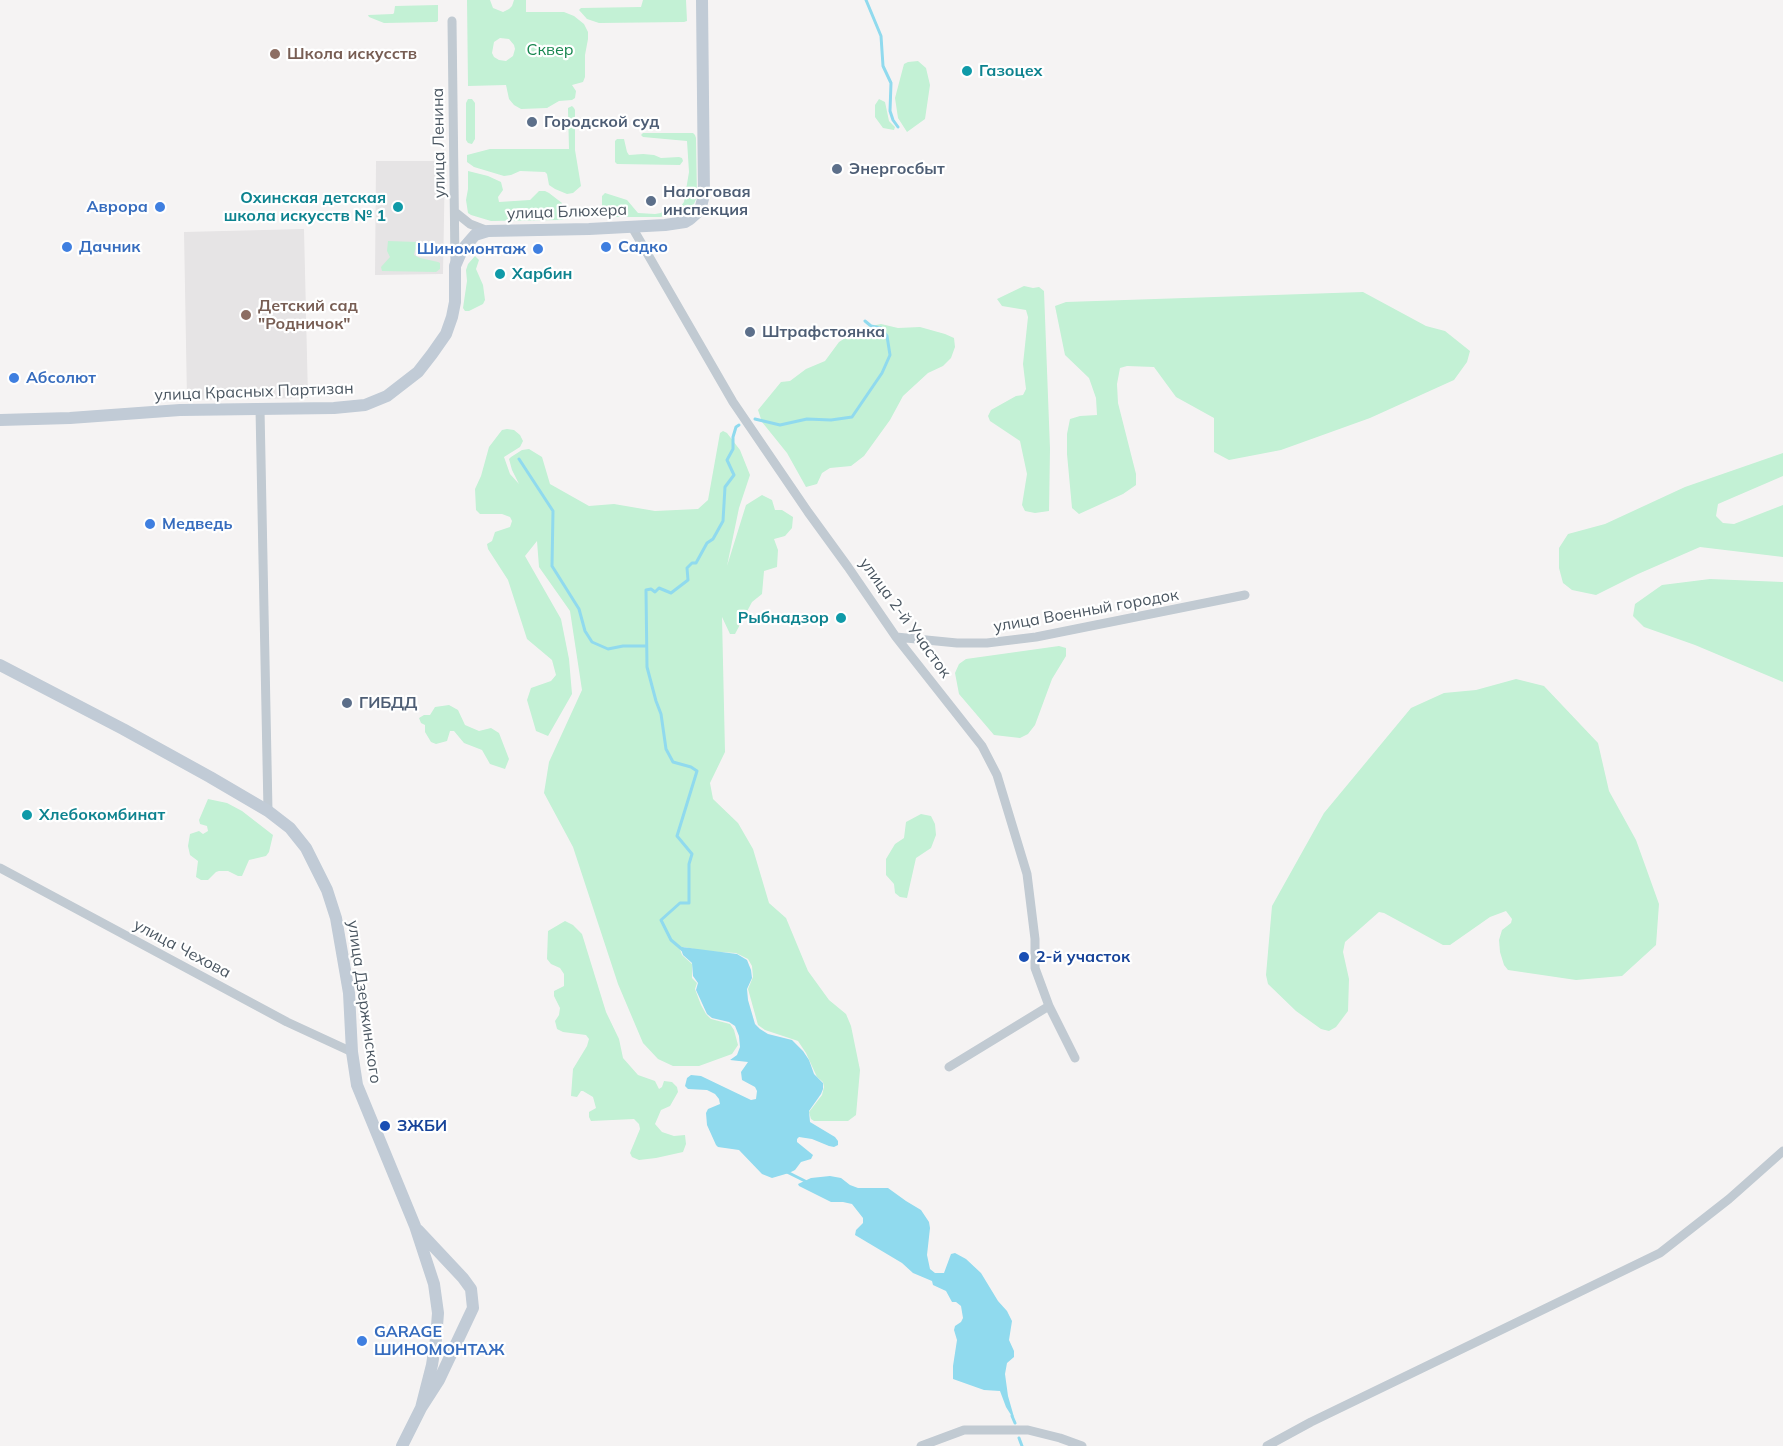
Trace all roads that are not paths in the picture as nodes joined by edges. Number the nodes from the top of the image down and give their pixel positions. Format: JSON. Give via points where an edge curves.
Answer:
{"nodes":[{"id":1,"x":702,"y":0,"type":"edge"},
{"id":2,"x":452,"y":21,"type":"dead end"},
{"id":3,"x":455,"y":212,"type":"junction"},
{"id":4,"x":632,"y":226,"type":"junction"},
{"id":5,"x":488,"y":231,"type":"junction"},
{"id":6,"x":455,"y":266,"type":"junction"},
{"id":7,"x":260,"y":409,"type":"junction"},
{"id":8,"x":0,"y":420,"type":"edge"},
{"id":9,"x":1245,"y":596,"type":"dead end"},
{"id":10,"x":896,"y":637,"type":"junction"},
{"id":11,"x":0,"y":665,"type":"edge"},
{"id":12,"x":268,"y":811,"type":"junction"},
{"id":13,"x":0,"y":868,"type":"edge"},
{"id":14,"x":1049,"y":1006,"type":"junction"},
{"id":15,"x":352,"y":1052,"type":"junction"},
{"id":16,"x":1075,"y":1058,"type":"dead end"},
{"id":17,"x":949,"y":1067,"type":"dead end"},
{"id":18,"x":1783,"y":1150,"type":"edge"},
{"id":19,"x":415,"y":1227,"type":"junction"},
{"id":20,"x":421,"y":1408,"type":"junction"},
{"id":21,"x":404,"y":1444,"type":"edge"},
{"id":22,"x":921,"y":1446,"type":"edge"},
{"id":23,"x":1082,"y":1446,"type":"edge"},
{"id":24,"x":1267,"y":1446,"type":"edge"}],
"edges":[{"from":1,"to":4,"type":"street","name":"улица Блюхера","via":[[703,203],[696,215],[685,222]]},
{"from":2,"to":3,"type":"street","name":"улица Ленина"},
{"from":3,"to":5,"type":"street"},
{"from":3,"to":6,"type":"street","name":"улица Ленина"},
{"from":4,"to":5,"type":"street","name":"улица Блюхера"},
{"from":4,"to":10,"type":"street","name":"улица 2-й Участок","via":[[734,402]]},
{"from":5,"to":6,"type":"street","name":"улица Блюхера","via":[[473,238]]},
{"from":6,"to":7,"type":"street","name":"улица Красных Партизан","via":[[455,302],[446,334],[418,372],[399,388],[374,402],[356,406]]},
{"from":7,"to":8,"type":"street","name":"улица Красных Партизан"},
{"from":7,"to":12,"type":"street"},
{"from":9,"to":10,"type":"street","name":"улица Военный городок","via":[[987,643]]},
{"from":10,"to":14,"type":"street","name":"улица 2-й Участок","via":[[982,746],[997,775],[1027,873],[1035,968]]},
{"from":11,"to":12,"type":"street","name":"улица Дзержинского"},
{"from":12,"to":15,"type":"street","name":"улица Дзержинского","via":[[290,828],[306,848],[327,890],[347,982]]},
{"from":13,"to":15,"type":"street","name":"улица Чехова","via":[[288,1022]]},
{"from":14,"to":16,"type":"street","name":"улица 2-й Участок"},
{"from":14,"to":17,"type":"street"},
{"from":15,"to":19,"type":"street","name":"улица Дзержинского","via":[[357,1085]]},
{"from":18,"to":24,"type":"street","via":[[1660,1253]]},
{"from":19,"to":20,"type":"street","name":"улица Дзержинского","via":[[434,1284],[438,1313],[432,1365]]},
{"from":19,"to":20,"type":"street","name":"улица Дзержинского","via":[[467,1283],[473,1308],[439,1380]]},
{"from":20,"to":21,"type":"street"},
{"from":22,"to":23,"type":"street","via":[[964,1430],[1028,1430]]}]}
